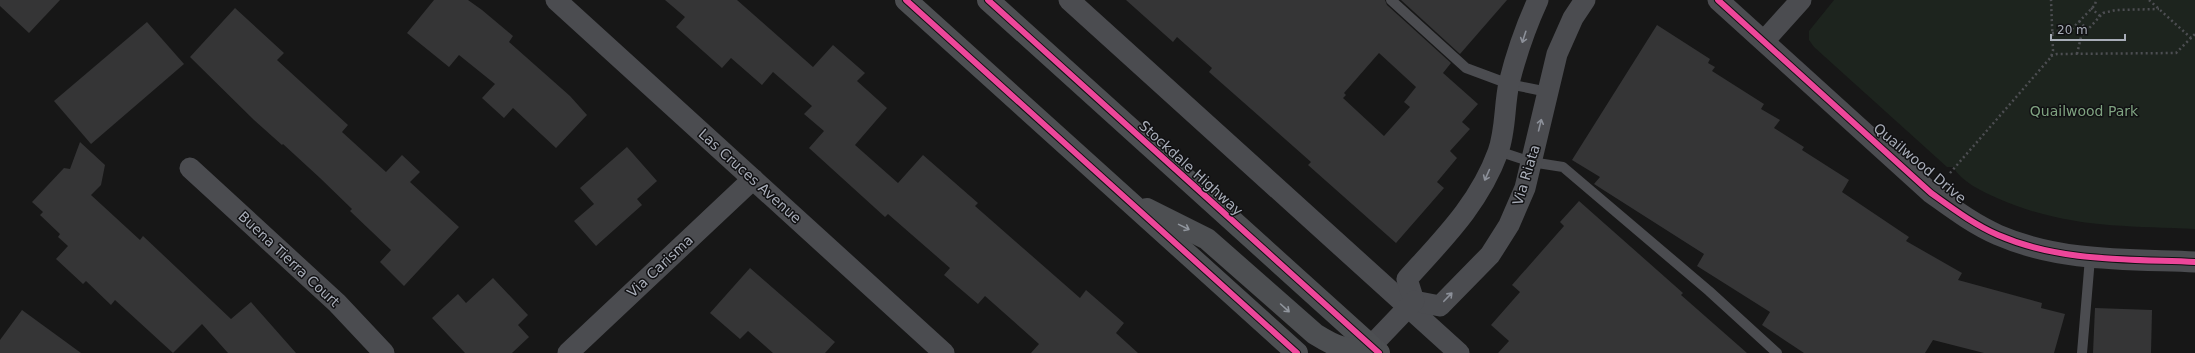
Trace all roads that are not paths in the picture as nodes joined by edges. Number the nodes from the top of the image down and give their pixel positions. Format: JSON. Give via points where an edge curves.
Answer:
{"nodes":[{"id":1,"x":556,"y":0,"type":"edge"},
{"id":2,"x":906,"y":0,"type":"edge"},
{"id":3,"x":988,"y":0,"type":"edge"},
{"id":4,"x":1069,"y":0,"type":"edge"},
{"id":5,"x":1391,"y":0,"type":"edge"},
{"id":6,"x":1538,"y":0,"type":"edge"},
{"id":7,"x":1585,"y":0,"type":"edge"},
{"id":8,"x":1718,"y":0,"type":"edge"},
{"id":9,"x":1802,"y":0,"type":"edge"},
{"id":10,"x":1764,"y":41,"type":"junction"},
{"id":11,"x":1509,"y":84,"type":"junction"},
{"id":12,"x":1548,"y":92,"type":"junction"},
{"id":13,"x":1498,"y":151,"type":"junction"},
{"id":14,"x":1531,"y":162,"type":"junction"},
{"id":15,"x":190,"y":168,"type":"dead end"},
{"id":16,"x":753,"y":179,"type":"junction"},
{"id":17,"x":1124,"y":198,"type":"junction"},
{"id":18,"x":2090,"y":258,"type":"junction"},
{"id":19,"x":2195,"y":262,"type":"edge"},
{"id":20,"x":1411,"y":304,"type":"junction"},
{"id":21,"x":1375,"y":349,"type":"edge"},
{"id":22,"x":384,"y":353,"type":"edge"},
{"id":23,"x":568,"y":353,"type":"edge"},
{"id":24,"x":944,"y":353,"type":"edge"},
{"id":25,"x":1297,"y":353,"type":"edge"},
{"id":26,"x":1458,"y":353,"type":"edge"},
{"id":27,"x":1777,"y":353,"type":"edge"},
{"id":28,"x":2082,"y":353,"type":"edge"}],
"edges":[{"from":1,"to":16,"type":"street","name":"Las Cruces Avenue"},
{"from":2,"to":17,"type":"main road"},
{"from":3,"to":21,"type":"main road","name":"Stockdale Highway"},
{"from":4,"to":20,"type":"street"},
{"from":5,"to":11,"type":"lane","via":[[1466,68]]},
{"from":6,"to":11,"type":"street","one_way":true},
{"from":7,"to":12,"type":"street","name":"Via Riata","via":[[1573,18],[1557,54]]},
{"from":8,"to":10,"type":"street","name":"Quailwood Drive"},
{"from":9,"to":10,"type":"street"},
{"from":10,"to":18,"type":"street","name":"Quailwood Drive","via":[[1931,192],[1963,216],[1997,235],[2039,250]]},
{"from":11,"to":12,"type":"lane"},
{"from":11,"to":13,"type":"street"},
{"from":14,"to":12,"type":"street","name":"Via Riata","one_way":true},
{"from":13,"to":14,"type":"lane"},
{"from":13,"to":20,"type":"street","one_way":true,"via":[[1482,187],[1463,218],[1407,279]]},
{"from":20,"to":14,"type":"street","name":"Via Riata","one_way":true,"via":[[1440,306],[1490,254],[1509,225],[1525,188]]},
{"from":14,"to":27,"type":"lane","via":[[1563,167],[1709,291]]},
{"from":15,"to":22,"type":"street","name":"Buena Tierra Court","via":[[337,302]]},
{"from":16,"to":23,"type":"street","name":"Via Carisma"},
{"from":16,"to":24,"type":"street","name":"Las Cruces Avenue"},
{"from":17,"to":21,"type":"main road","one_way":true,"via":[[1207,239],[1315,334],[1329,343],[1354,350]]},
{"from":17,"to":25,"type":"main road"},
{"from":18,"to":19,"type":"street","name":"Quailwood Drive"},
{"from":18,"to":28,"type":"lane"},
{"from":20,"to":21,"type":"street"},
{"from":20,"to":26,"type":"street"}]}
